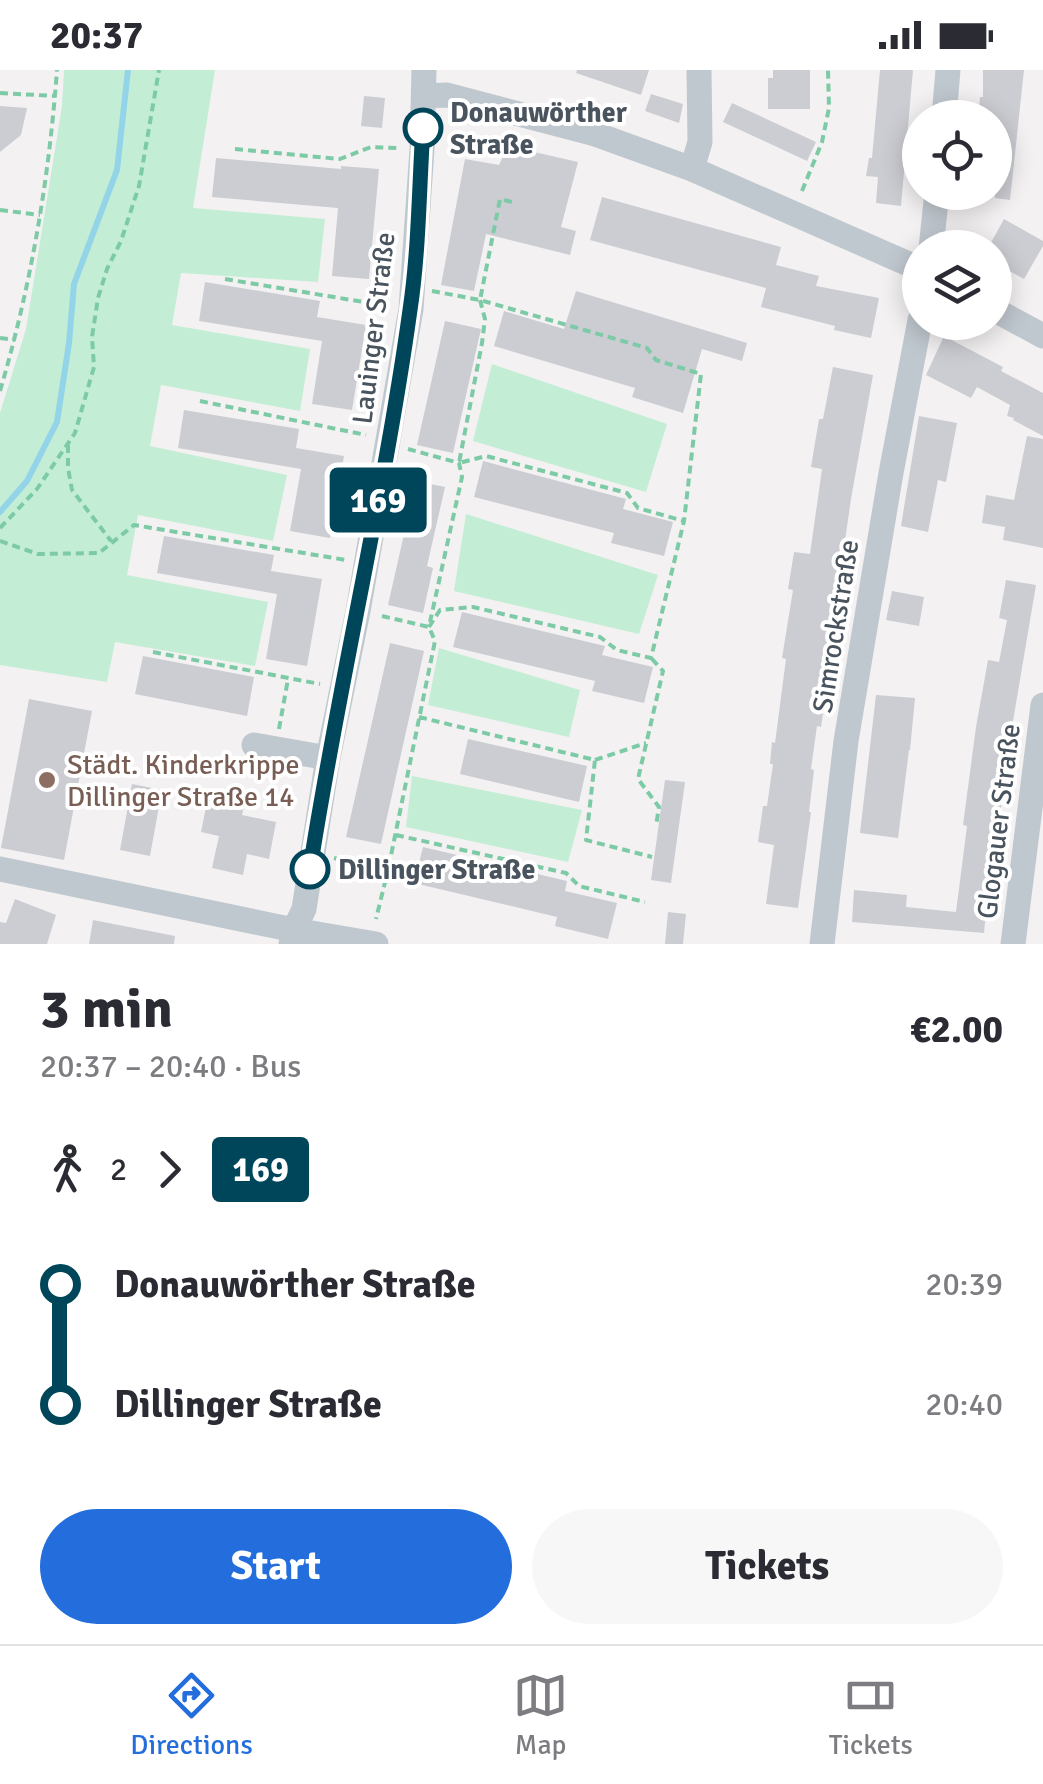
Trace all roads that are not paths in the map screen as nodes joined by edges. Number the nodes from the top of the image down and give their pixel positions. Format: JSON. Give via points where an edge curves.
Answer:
{"nodes":[{"id":1,"x":424,"y":70,"type":"edge"},
{"id":2,"x":699,"y":70,"type":"edge"},
{"id":3,"x":948,"y":70,"type":"edge"},
{"id":4,"x":425,"y":96,"type":"junction"},
{"id":5,"x":946,"y":100,"type":"edge"},
{"id":6,"x":692,"y":169,"type":"junction"},
{"id":7,"x":902,"y":261,"type":"edge"},
{"id":8,"x":1012,"y":319,"type":"edge"},
{"id":9,"x":1043,"y":336,"type":"edge"},
{"id":10,"x":916,"y":340,"type":"edge"},
{"id":11,"x":1043,"y":705,"type":"edge"},
{"id":12,"x":264,"y":747,"type":"road end"},
{"id":13,"x":328,"y":758,"type":"junction"},
{"id":14,"x":0,"y":870,"type":"edge"},
{"id":15,"x":292,"y":937,"type":"edge"},
{"id":16,"x":829,"y":943,"type":"edge"},
{"id":17,"x":373,"y":944,"type":"edge"},
{"id":18,"x":1013,"y":944,"type":"edge"}],
"edges":[{"from":1,"to":4,"type":"street","name":"Lauinger Straße"},
{"from":2,"to":6,"type":"street","via":[[700,142]]},
{"from":3,"to":5,"type":"street"},
{"from":4,"to":6,"type":"street","via":[[523,114]]},
{"from":4,"to":13,"type":"street","name":"Lauinger Straße","via":[[412,298]]},
{"from":6,"to":7,"type":"street"},
{"from":8,"to":9,"type":"street"},
{"from":10,"to":16,"type":"street","name":"Simrockstraße","via":[[846,741]]},
{"from":11,"to":18,"type":"street","name":"Glogauer Straße"},
{"from":12,"to":13,"type":"street"},
{"from":13,"to":15,"type":"street","name":"Lauinger Straße","via":[[304,909]]},
{"from":14,"to":15,"type":"street"},
{"from":15,"to":17,"type":"street"}]}
